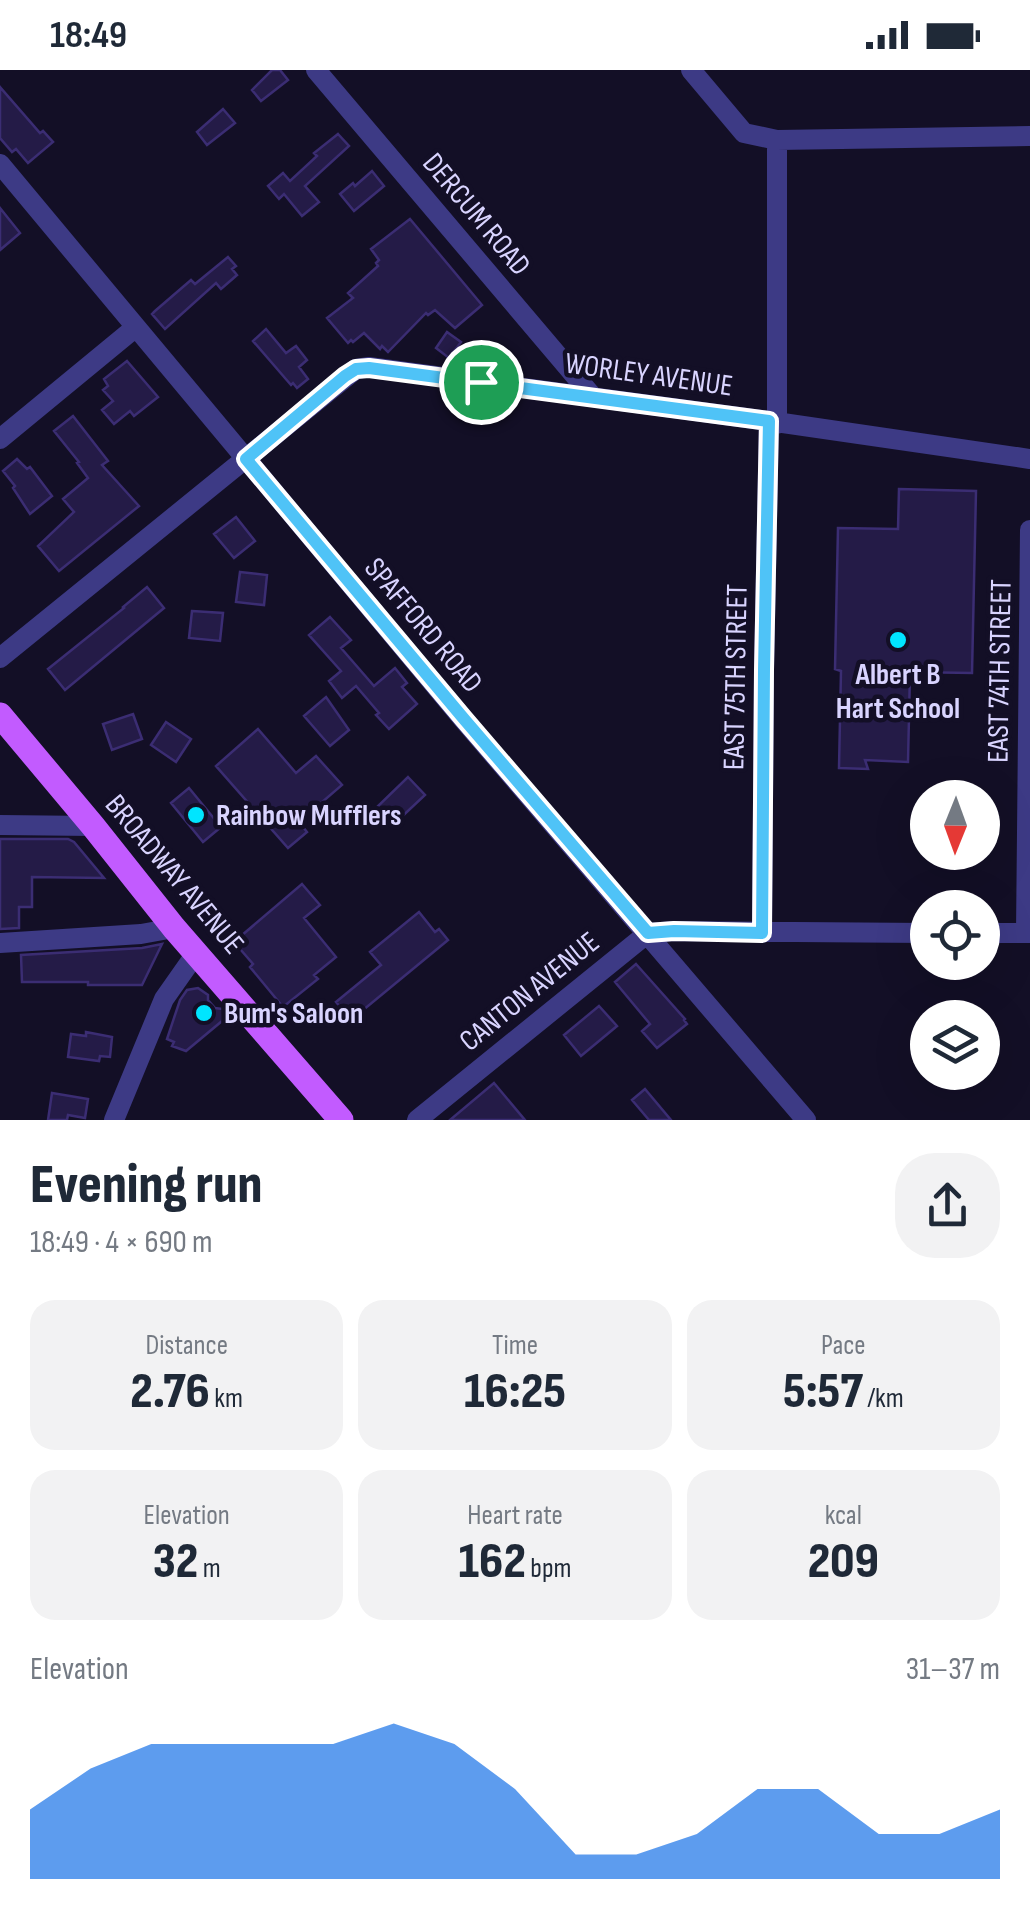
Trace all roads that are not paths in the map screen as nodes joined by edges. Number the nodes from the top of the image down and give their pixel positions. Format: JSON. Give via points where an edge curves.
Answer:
{"nodes":[{"id":1,"x":316,"y":70,"type":"edge"},
{"id":2,"x":691,"y":70,"type":"edge"},
{"id":3,"x":1030,"y":136,"type":"edge"},
{"id":4,"x":777,"y":140,"type":"junction"},
{"id":5,"x":0,"y":164,"type":"edge"},
{"id":6,"x":136,"y":327,"type":"junction"},
{"id":7,"x":593,"y":397,"type":"junction"},
{"id":8,"x":773,"y":422,"type":"junction"},
{"id":9,"x":0,"y":440,"type":"edge"},
{"id":10,"x":246,"y":459,"type":"junction"},
{"id":11,"x":1030,"y":460,"type":"edge"},
{"id":12,"x":1030,"y":530,"type":"edge"},
{"id":13,"x":0,"y":658,"type":"edge"},
{"id":14,"x":0,"y":714,"type":"edge"},
{"id":15,"x":0,"y":825,"type":"edge"},
{"id":16,"x":93,"y":826,"type":"junction"},
{"id":17,"x":174,"y":928,"type":"junction"},
{"id":18,"x":648,"y":933,"type":"junction"},
{"id":19,"x":762,"y":933,"type":"junction"},
{"id":20,"x":1028,"y":933,"type":"edge"},
{"id":21,"x":910,"y":934,"type":"edge"},
{"id":22,"x":1000,"y":934,"type":"edge"},
{"id":23,"x":0,"y":943,"type":"edge"},
{"id":24,"x":197,"y":952,"type":"junction"},
{"id":25,"x":114,"y":1120,"type":"edge"},
{"id":26,"x":340,"y":1120,"type":"edge"},
{"id":27,"x":418,"y":1120,"type":"edge"},
{"id":28,"x":806,"y":1120,"type":"edge"}],
"edges":[{"from":1,"to":7,"type":"street","name":"DERCUM ROAD"},
{"from":2,"to":4,"type":"street","via":[[744,133]]},
{"from":3,"to":4,"type":"street"},
{"from":4,"to":8,"type":"street","name":"EAST 75TH STREET"},
{"from":5,"to":6,"type":"street","name":"SPAFFORD ROAD"},
{"from":6,"to":9,"type":"street"},
{"from":6,"to":10,"type":"street","name":"SPAFFORD ROAD"},
{"from":7,"to":8,"type":"street","name":"WORLEY AVENUE"},
{"from":7,"to":10,"type":"street","name":"WORLEY AVENUE","via":[[356,369]]},
{"from":8,"to":11,"type":"street","name":"WORLEY AVENUE"},
{"from":8,"to":19,"type":"street","name":"EAST 75TH STREET"},
{"from":10,"to":13,"type":"street","name":"WORLEY AVENUE"},
{"from":10,"to":18,"type":"street","name":"SPAFFORD ROAD"},
{"from":12,"to":20,"type":"street","name":"EAST 74TH STREET"},
{"from":14,"to":16,"type":"main road","name":"BROADWAY AVENUE"},
{"from":15,"to":16,"type":"street"},
{"from":16,"to":17,"type":"main road","name":"BROADWAY AVENUE"},
{"from":17,"to":23,"type":"street"},
{"from":17,"to":24,"type":"main road","name":"BROADWAY AVENUE"},
{"from":18,"to":19,"type":"street"},
{"from":18,"to":27,"type":"street","name":"CANTON AVENUE"},
{"from":18,"to":28,"type":"street","name":"SPAFFORD ROAD"},
{"from":19,"to":21,"type":"street"},
{"from":20,"to":22,"type":"street"},
{"from":24,"to":25,"type":"street","via":[[164,999]]},
{"from":24,"to":26,"type":"main road","name":"BROADWAY AVENUE"}]}
